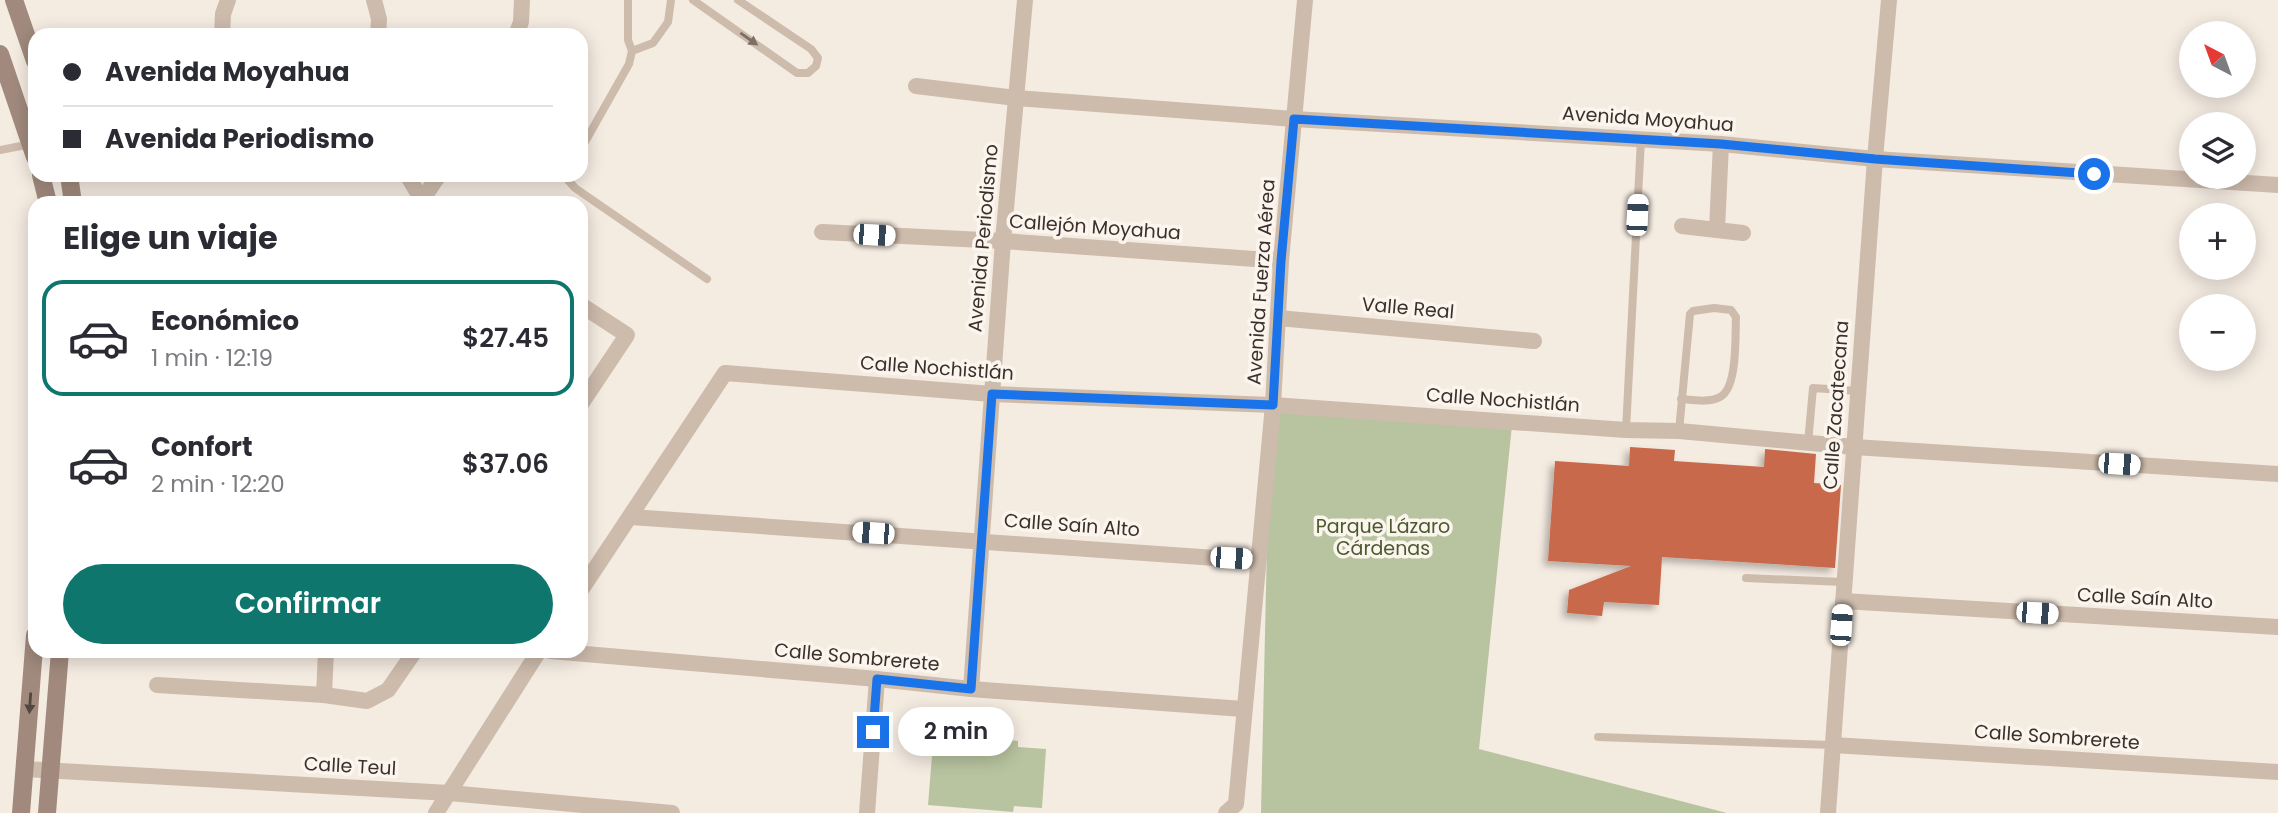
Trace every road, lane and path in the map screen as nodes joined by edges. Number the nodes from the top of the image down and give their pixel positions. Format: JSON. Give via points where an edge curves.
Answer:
{"nodes":[{"id":1,"x":14,"y":0,"type":"edge"},
{"id":2,"x":228,"y":0,"type":"edge"},
{"id":3,"x":374,"y":0,"type":"edge"},
{"id":4,"x":522,"y":0,"type":"edge"},
{"id":5,"x":628,"y":0,"type":"edge"},
{"id":6,"x":671,"y":0,"type":"edge"},
{"id":7,"x":693,"y":0,"type":"edge"},
{"id":8,"x":737,"y":0,"type":"edge"},
{"id":9,"x":1025,"y":0,"type":"edge"},
{"id":10,"x":1304,"y":0,"type":"edge"},
{"id":11,"x":1889,"y":0,"type":"edge"},
{"id":12,"x":222,"y":28,"type":"edge"},
{"id":13,"x":378,"y":28,"type":"edge"},
{"id":14,"x":519,"y":28,"type":"edge"},
{"id":15,"x":28,"y":41,"type":"edge"},
{"id":16,"x":632,"y":51,"type":"junction"},
{"id":17,"x":0,"y":54,"type":"edge"},
{"id":18,"x":916,"y":86,"type":"dead end"},
{"id":19,"x":1016,"y":98,"type":"junction"},
{"id":20,"x":1294,"y":119,"type":"junction"},
{"id":21,"x":28,"y":136,"type":"edge"},
{"id":22,"x":588,"y":137,"type":"edge"},
{"id":23,"x":1641,"y":139,"type":"junction"},
{"id":24,"x":1721,"y":144,"type":"junction"},
{"id":25,"x":0,"y":150,"type":"edge"},
{"id":26,"x":28,"y":151,"type":"edge"},
{"id":27,"x":1875,"y":159,"type":"junction"},
{"id":28,"x":570,"y":182,"type":"edge"},
{"id":29,"x":2278,"y":185,"type":"edge"},
{"id":30,"x":587,"y":196,"type":"edge"},
{"id":31,"x":588,"y":197,"type":"edge"},
{"id":32,"x":1682,"y":226,"type":"dead end"},
{"id":33,"x":1717,"y":229,"type":"junction"},
{"id":34,"x":822,"y":232,"type":"dead end"},
{"id":35,"x":1743,"y":233,"type":"dead end"},
{"id":36,"x":1003,"y":241,"type":"junction"},
{"id":37,"x":1281,"y":261,"type":"junction"},
{"id":38,"x":707,"y":279,"type":"dead end"},
{"id":39,"x":588,"y":309,"type":"edge"},
{"id":40,"x":1278,"y":318,"type":"junction"},
{"id":41,"x":1534,"y":341,"type":"dead end"},
{"id":42,"x":1858,"y":391,"type":"junction"},
{"id":43,"x":588,"y":394,"type":"edge"},
{"id":44,"x":992,"y":394,"type":"junction"},
{"id":45,"x":1681,"y":399,"type":"junction"},
{"id":46,"x":1273,"y":405,"type":"junction"},
{"id":47,"x":1626,"y":430,"type":"junction"},
{"id":48,"x":1679,"y":431,"type":"junction"},
{"id":49,"x":1808,"y":443,"type":"junction"},
{"id":50,"x":1854,"y":447,"type":"junction"},
{"id":51,"x":2278,"y":474,"type":"edge"},
{"id":52,"x":631,"y":517,"type":"junction"},
{"id":53,"x":981,"y":540,"type":"junction"},
{"id":54,"x":1258,"y":561,"type":"junction"},
{"id":55,"x":1746,"y":579,"type":"dead end"},
{"id":56,"x":588,"y":580,"type":"edge"},
{"id":57,"x":1844,"y":582,"type":"junction"},
{"id":58,"x":1843,"y":601,"type":"junction"},
{"id":59,"x":2278,"y":627,"type":"edge"},
{"id":60,"x":588,"y":654,"type":"edge"},
{"id":61,"x":33,"y":658,"type":"edge"},
{"id":62,"x":59,"y":658,"type":"edge"},
{"id":63,"x":326,"y":658,"type":"edge"},
{"id":64,"x":410,"y":658,"type":"edge"},
{"id":65,"x":535,"y":658,"type":"edge"},
{"id":66,"x":877,"y":679,"type":"junction"},
{"id":67,"x":157,"y":685,"type":"dead end"},
{"id":68,"x":971,"y":689,"type":"junction"},
{"id":69,"x":324,"y":695,"type":"junction"},
{"id":70,"x":1243,"y":709,"type":"junction"},
{"id":71,"x":1598,"y":737,"type":"dead end"},
{"id":72,"x":1833,"y":745,"type":"junction"},
{"id":73,"x":25,"y":769,"type":"junction"},
{"id":74,"x":51,"y":769,"type":"junction"},
{"id":75,"x":2278,"y":772,"type":"edge"},
{"id":76,"x":449,"y":793,"type":"junction"},
{"id":77,"x":21,"y":813,"type":"edge"},
{"id":78,"x":47,"y":813,"type":"edge"},
{"id":79,"x":436,"y":813,"type":"edge"},
{"id":80,"x":672,"y":813,"type":"edge"},
{"id":81,"x":867,"y":813,"type":"edge"},
{"id":82,"x":1226,"y":813,"type":"edge"},
{"id":83,"x":1828,"y":813,"type":"edge"}],
"edges":[{"from":1,"to":15,"type":"main road"},
{"from":2,"to":12,"type":"street"},
{"from":3,"to":13,"type":"street"},
{"from":4,"to":14,"type":"street"},
{"from":5,"to":16,"type":"lane"},
{"from":6,"to":16,"type":"lane","via":[[668,22],[653,43]]},
{"from":7,"to":8,"type":"lane","one_way":true,"via":[[797,73],[808,73],[816,66],[818,58],[811,49]]},
{"from":9,"to":19,"type":"street","name":"Avenida Periodismo"},
{"from":10,"to":20,"type":"street","name":"Avenida Fuerza Aérea"},
{"from":11,"to":27,"type":"street","name":"Calle Zacatecana"},
{"from":16,"to":22,"type":"lane"},
{"from":17,"to":21,"type":"main road"},
{"from":18,"to":19,"type":"street","name":"Avenida Moyahua"},
{"from":19,"to":20,"type":"street","name":"Avenida Moyahua"},
{"from":19,"to":36,"type":"street","name":"Avenida Periodismo"},
{"from":20,"to":23,"type":"street","name":"Avenida Moyahua"},
{"from":20,"to":37,"type":"street","name":"Avenida Fuerza Aérea"},
{"from":23,"to":24,"type":"street","name":"Avenida Moyahua"},
{"from":23,"to":47,"type":"lane"},
{"from":24,"to":27,"type":"street","name":"Avenida Moyahua"},
{"from":24,"to":33,"type":"street"},
{"from":25,"to":26,"type":"lane"},
{"from":27,"to":29,"type":"street","name":"Avenida Moyahua"},
{"from":27,"to":42,"type":"street","name":"Calle Zacatecana"},
{"from":28,"to":30,"type":"lane"},
{"from":31,"to":38,"type":"lane"},
{"from":32,"to":33,"type":"street"},
{"from":33,"to":35,"type":"street"},
{"from":34,"to":36,"type":"street","name":"Callejón Moyahua"},
{"from":36,"to":37,"type":"street","name":"Callejón Moyahua"},
{"from":36,"to":44,"type":"street","name":"Avenida Periodismo"},
{"from":37,"to":40,"type":"street","name":"Avenida Fuerza Aérea"},
{"from":39,"to":43,"type":"street","via":[[627,335]]},
{"from":40,"to":41,"type":"street","name":"Valle Real"},
{"from":40,"to":46,"type":"street","name":"Avenida Fuerza Aérea"},
{"from":42,"to":49,"type":"lane","via":[[1813,388]]},
{"from":42,"to":50,"type":"street","name":"Calle Zacatecana"},
{"from":44,"to":46,"type":"street","name":"Calle Nochistlán"},
{"from":44,"to":52,"type":"street","name":"Calle Nochistlán","via":[[725,373]]},
{"from":44,"to":53,"type":"street","name":"Avenida Periodismo"},
{"from":45,"to":45,"type":"lane","via":[[1690,314],[1702,309],[1731,310],[1736,317],[1730,387],[1724,396],[1711,401]]},
{"from":45,"to":48,"type":"lane"},
{"from":46,"to":47,"type":"street","name":"Calle Nochistlán"},
{"from":46,"to":54,"type":"street","name":"Avenida Fuerza Aérea"},
{"from":47,"to":48,"type":"street","name":"Calle Nochistlán"},
{"from":48,"to":49,"type":"street","name":"Calle Nochistlán"},
{"from":49,"to":50,"type":"street","name":"Calle Nochistlán"},
{"from":50,"to":51,"type":"street","name":"Calle Nochistlán"},
{"from":50,"to":57,"type":"street","name":"Calle Zacatecana"},
{"from":52,"to":53,"type":"street","name":"Calle Saín Alto"},
{"from":52,"to":56,"type":"street"},
{"from":53,"to":54,"type":"street","name":"Calle Saín Alto"},
{"from":53,"to":68,"type":"street","name":"Avenida Periodismo"},
{"from":54,"to":70,"type":"street","name":"Avenida Fuerza Aérea"},
{"from":55,"to":57,"type":"lane"},
{"from":57,"to":58,"type":"street","name":"Calle Zacatecana"},
{"from":58,"to":59,"type":"street","name":"Calle Saín Alto"},
{"from":58,"to":72,"type":"street","name":"Calle Zacatecana"},
{"from":60,"to":66,"type":"street","name":"Calle Sombrerete"},
{"from":61,"to":73,"type":"main road","one_way":true},
{"from":62,"to":74,"type":"main road"},
{"from":63,"to":69,"type":"street"},
{"from":64,"to":69,"type":"street","via":[[388,690],[368,701]]},
{"from":65,"to":76,"type":"street"},
{"from":66,"to":68,"type":"street","name":"Calle Sombrerete"},
{"from":66,"to":81,"type":"street"},
{"from":67,"to":69,"type":"street"},
{"from":68,"to":70,"type":"street","name":"Calle Sombrerete"},
{"from":70,"to":82,"type":"street","name":"Avenida Fuerza Aérea","via":[[1236,804]]},
{"from":71,"to":72,"type":"lane"},
{"from":72,"to":75,"type":"street","name":"Calle Sombrerete"},
{"from":72,"to":83,"type":"street","name":"Calle Zacatecana"},
{"from":73,"to":74,"type":"street","name":"Calle Teul"},
{"from":73,"to":77,"type":"main road"},
{"from":74,"to":76,"type":"street","name":"Calle Teul"},
{"from":74,"to":78,"type":"main road"},
{"from":76,"to":79,"type":"street"},
{"from":76,"to":80,"type":"street","name":"Calle Teul"}]}
